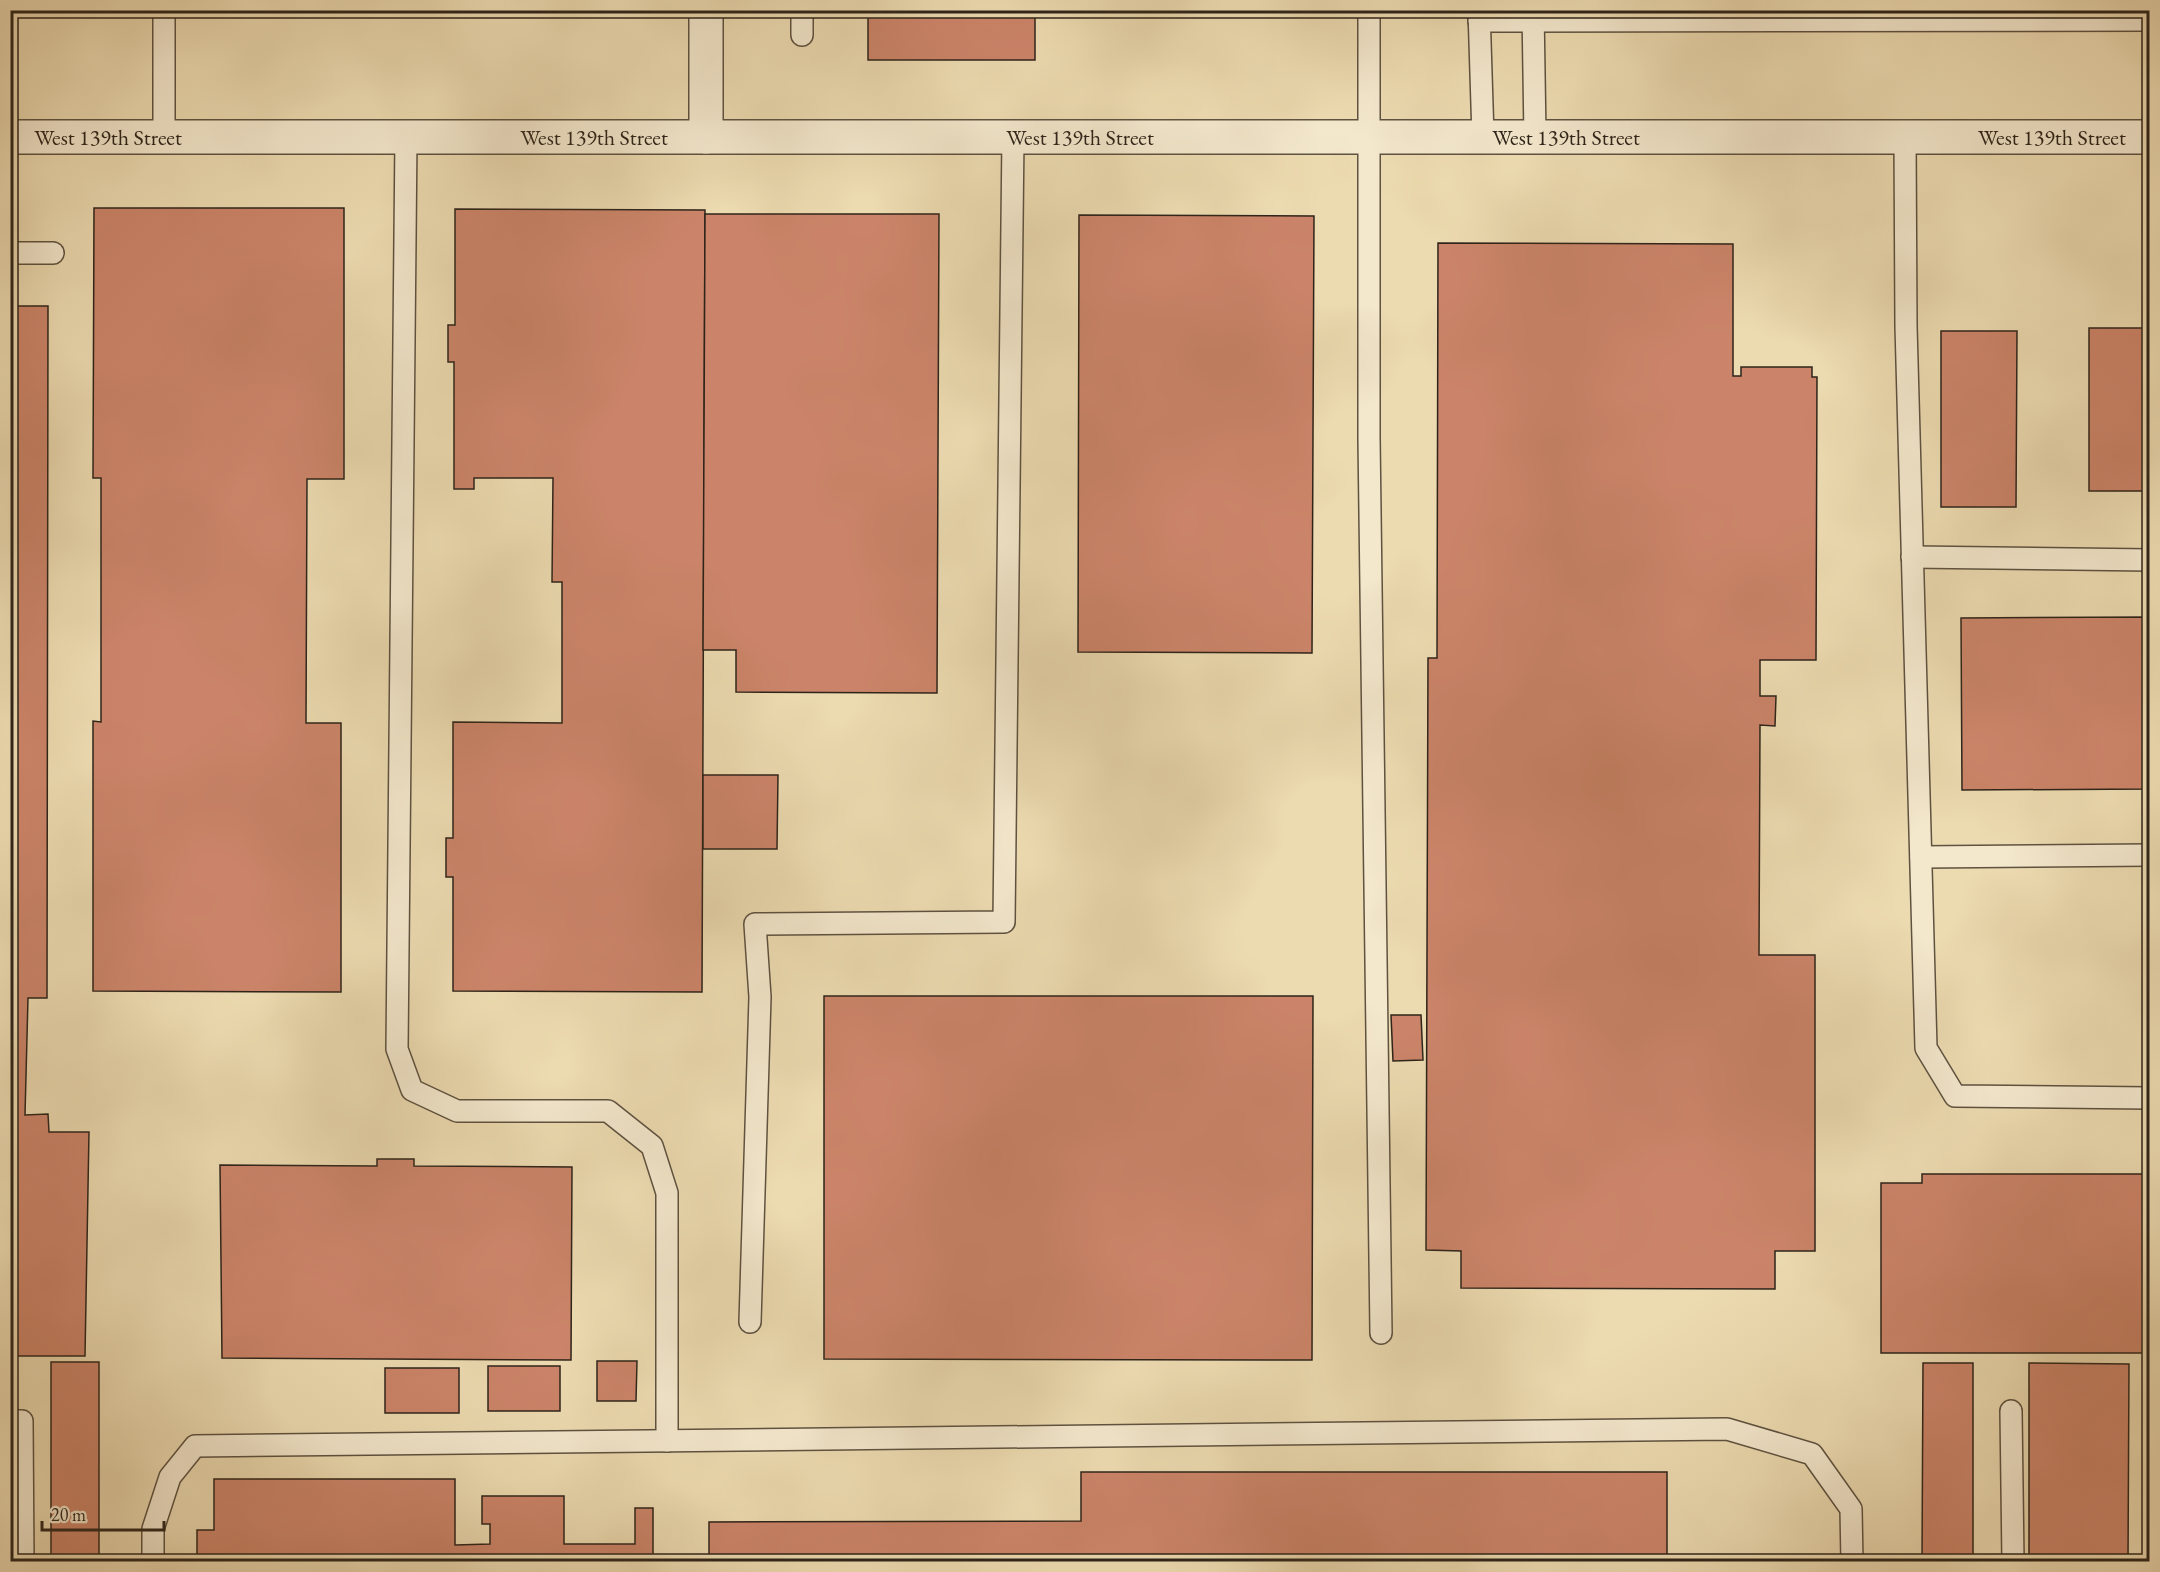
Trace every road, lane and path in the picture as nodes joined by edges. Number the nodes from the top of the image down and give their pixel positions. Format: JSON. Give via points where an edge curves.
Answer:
{"nodes":[{"id":1,"x":164,"y":10,"type":"edge"},
{"id":2,"x":706,"y":10,"type":"edge"},
{"id":3,"x":802,"y":10,"type":"edge"},
{"id":4,"x":1369,"y":10,"type":"edge"},
{"id":5,"x":1479,"y":16,"type":"edge"},
{"id":6,"x":1533,"y":16,"type":"edge"},
{"id":7,"x":2150,"y":20,"type":"edge"},
{"id":8,"x":802,"y":35,"type":"dead end"},
{"id":9,"x":10,"y":137,"type":"edge"},
{"id":10,"x":164,"y":137,"type":"junction"},
{"id":11,"x":406,"y":137,"type":"junction"},
{"id":12,"x":706,"y":137,"type":"junction"},
{"id":13,"x":1013,"y":137,"type":"junction"},
{"id":14,"x":1368,"y":137,"type":"junction"},
{"id":15,"x":1483,"y":137,"type":"junction"},
{"id":16,"x":1535,"y":137,"type":"junction"},
{"id":17,"x":1905,"y":137,"type":"junction"},
{"id":18,"x":2150,"y":137,"type":"edge"},
{"id":19,"x":10,"y":253,"type":"edge"},
{"id":20,"x":53,"y":253,"type":"dead end"},
{"id":21,"x":1912,"y":557,"type":"junction"},
{"id":22,"x":2150,"y":560,"type":"edge"},
{"id":23,"x":2150,"y":855,"type":"edge"},
{"id":24,"x":1920,"y":856,"type":"junction"},
{"id":25,"x":2150,"y":1098,"type":"edge"},
{"id":26,"x":750,"y":1322,"type":"dead end"},
{"id":27,"x":1381,"y":1333,"type":"dead end"},
{"id":28,"x":2011,"y":1411,"type":"dead end"},
{"id":29,"x":10,"y":1421,"type":"edge"},
{"id":30,"x":667,"y":1441,"type":"junction"},
{"id":31,"x":22,"y":1562,"type":"edge"},
{"id":32,"x":153,"y":1562,"type":"edge"},
{"id":33,"x":1852,"y":1562,"type":"edge"},
{"id":34,"x":2013,"y":1562,"type":"edge"}],
"edges":[{"from":1,"to":10,"type":"lane"},
{"from":2,"to":12,"type":"street"},
{"from":3,"to":8,"type":"lane"},
{"from":4,"to":14,"type":"lane"},
{"from":5,"to":6,"type":"lane"},
{"from":5,"to":15,"type":"lane"},
{"from":6,"to":7,"type":"lane"},
{"from":6,"to":16,"type":"lane"},
{"from":9,"to":10,"type":"street","name":"West 139th Street"},
{"from":10,"to":11,"type":"street","name":"West 139th Street"},
{"from":11,"to":12,"type":"street","name":"West 139th Street"},
{"from":11,"to":30,"type":"lane","via":[[397,1049],[412,1090],[457,1111],[608,1111],[652,1146],[667,1193]]},
{"from":12,"to":13,"type":"street","name":"West 139th Street"},
{"from":13,"to":14,"type":"street","name":"West 139th Street"},
{"from":13,"to":26,"type":"lane","via":[[1004,922],[755,924],[760,997]]},
{"from":14,"to":15,"type":"street","name":"West 139th Street"},
{"from":14,"to":27,"type":"lane"},
{"from":15,"to":16,"type":"street","name":"West 139th Street"},
{"from":16,"to":17,"type":"street","name":"West 139th Street"},
{"from":17,"to":18,"type":"street","name":"West 139th Street"},
{"from":17,"to":21,"type":"lane"},
{"from":19,"to":20,"type":"lane"},
{"from":21,"to":22,"type":"lane"},
{"from":21,"to":24,"type":"lane"},
{"from":23,"to":24,"type":"lane"},
{"from":24,"to":25,"type":"lane","via":[[1926,1048],[1955,1096]]},
{"from":28,"to":34,"type":"lane"},
{"from":29,"to":31,"type":"lane","via":[[22,1421]]},
{"from":30,"to":32,"type":"lane","via":[[195,1446],[170,1476],[153,1529]]},
{"from":30,"to":33,"type":"lane","via":[[1727,1430],[1812,1454],[1851,1509]]}]}
